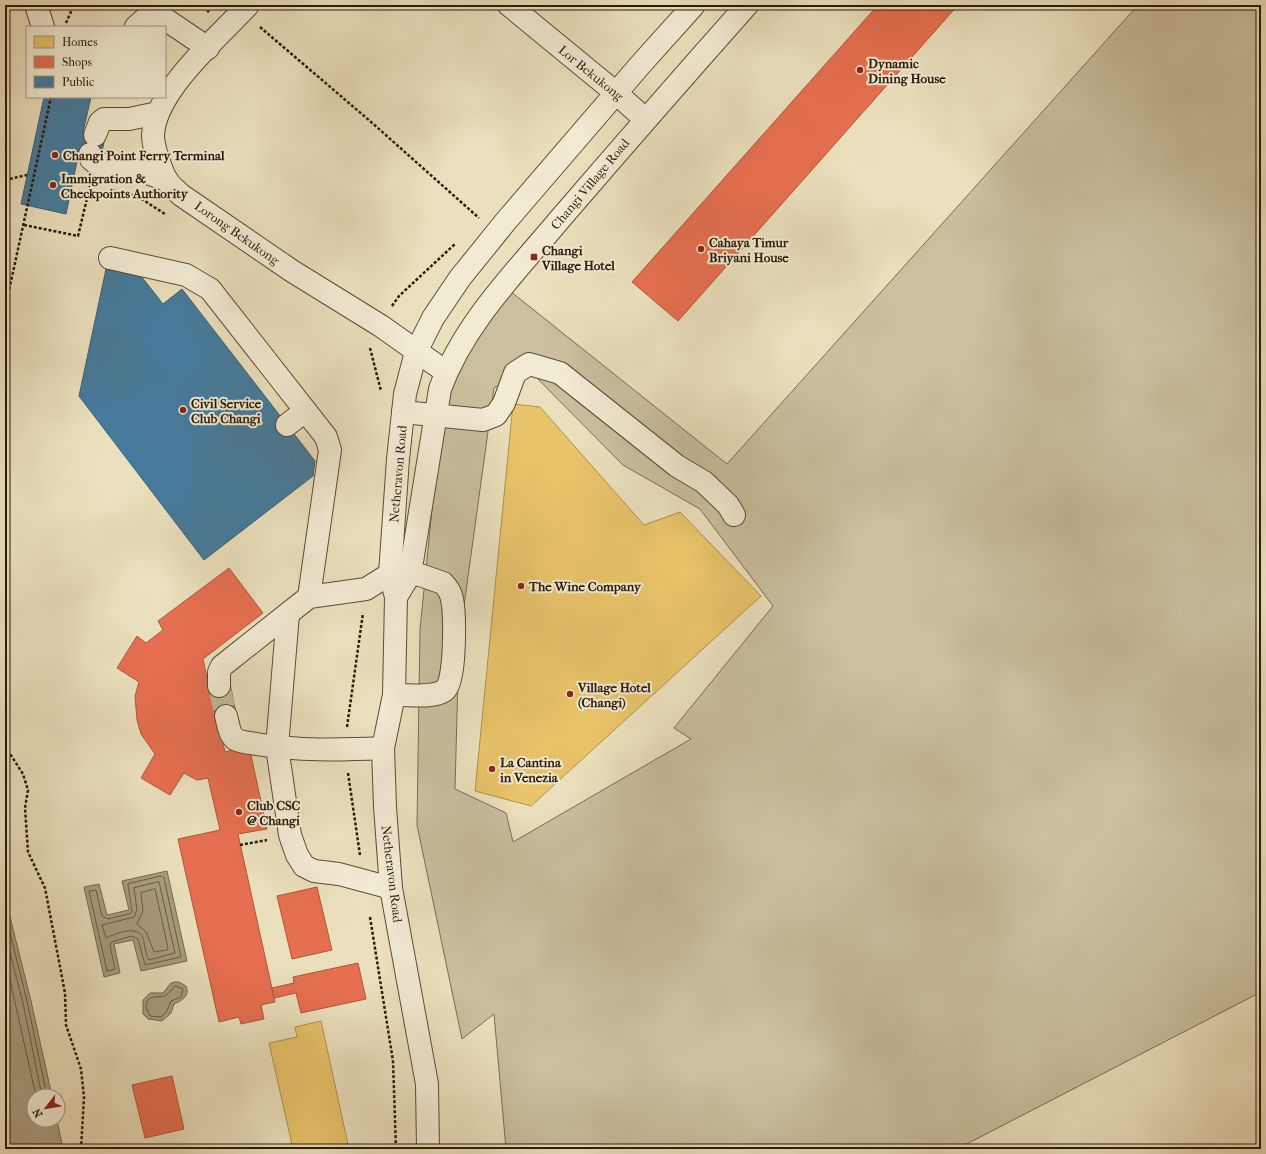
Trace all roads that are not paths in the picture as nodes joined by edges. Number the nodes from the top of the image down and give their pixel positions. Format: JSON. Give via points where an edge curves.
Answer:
{"nodes":[{"id":1,"x":36,"y":5,"type":"edge"},
{"id":2,"x":509,"y":5,"type":"edge"},
{"id":3,"x":694,"y":5,"type":"edge"},
{"id":4,"x":748,"y":5,"type":"edge"},
{"id":5,"x":245,"y":9,"type":"edge"},
{"id":6,"x":43,"y":26,"type":"edge"},
{"id":7,"x":137,"y":26,"type":"edge"},
{"id":8,"x":208,"y":48,"type":"junction"},
{"id":9,"x":616,"y":93,"type":"junction"},
{"id":10,"x":166,"y":97,"type":"edge"},
{"id":11,"x":166,"y":98,"type":"edge"},
{"id":12,"x":158,"y":112,"type":"junction"},
{"id":13,"x":645,"y":119,"type":"junction"},
{"id":14,"x":167,"y":180,"type":"junction"},
{"id":15,"x":110,"y":258,"type":"dead end"},
{"id":16,"x":416,"y":352,"type":"junction"},
{"id":17,"x":446,"y":372,"type":"junction"},
{"id":18,"x":305,"y":411,"type":"junction"},
{"id":19,"x":403,"y":412,"type":"junction"},
{"id":20,"x":435,"y":414,"type":"junction"},
{"id":21,"x":287,"y":424,"type":"dead end"},
{"id":22,"x":734,"y":515,"type":"dead end"},
{"id":23,"x":400,"y":574,"type":"junction"},
{"id":24,"x":309,"y":597,"type":"junction"},
{"id":25,"x":288,"y":614,"type":"junction"},
{"id":26,"x":219,"y":686,"type":"tunnel mouth"},
{"id":27,"x":394,"y":695,"type":"junction"},
{"id":28,"x":226,"y":716,"type":"tunnel mouth"},
{"id":29,"x":277,"y":747,"type":"junction"},
{"id":30,"x":382,"y":748,"type":"junction"},
{"id":31,"x":391,"y":888,"type":"junction"},
{"id":32,"x":428,"y":1149,"type":"edge"}],
"edges":[{"from":1,"to":6,"type":"street"},
{"from":2,"to":9,"type":"street","name":"Lor Bekukong"},
{"from":3,"to":9,"type":"street"},
{"from":4,"to":13,"type":"street","name":"Changi Village Road"},
{"from":5,"to":8,"type":"street","name":"Lorong Bekukong"},
{"from":7,"to":8,"type":"street","via":[[147,17],[159,15]]},
{"from":8,"to":10,"type":"street","name":"Lorong Bekukong"},
{"from":9,"to":13,"type":"street","name":"Lor Bekukong"},
{"from":9,"to":16,"type":"street","via":[[460,278],[433,318]]},
{"from":11,"to":12,"type":"street","name":"Lorong Bekukong"},
{"from":12,"to":14,"type":"street","name":"Lorong Bekukong","via":[[153,136],[158,159]]},
{"from":12,"to":14,"type":"street","via":[[128,119],[104,119],[100,122],[92,144],[91,160],[98,165],[112,163],[136,168]]},
{"from":13,"to":17,"type":"street","name":"Changi Village Road","via":[[489,303]]},
{"from":14,"to":16,"type":"street","name":"Lorong Bekukong","via":[[181,195],[292,271],[381,326]]},
{"from":15,"to":18,"type":"street","via":[[186,275],[210,289]]},
{"from":16,"to":17,"type":"street","name":"Lorong Bekukong"},
{"from":16,"to":19,"type":"street","name":"Netheravon Road"},
{"from":17,"to":20,"type":"street","name":"Netheravon Road"},
{"from":18,"to":21,"type":"street"},
{"from":18,"to":24,"type":"street","via":[[326,437],[330,450]]},
{"from":19,"to":20,"type":"street"},
{"from":19,"to":23,"type":"street","name":"Netheravon Road"},
{"from":20,"to":22,"type":"street","via":[[483,420],[496,415],[504,403],[515,373],[529,364],[560,373],[677,466],[704,482],[728,505]]},
{"from":20,"to":23,"type":"street","name":"Netheravon Road"},
{"from":23,"to":24,"type":"street","via":[[366,589]]},
{"from":23,"to":27,"type":"street","name":"Netheravon Road","via":[[396,597]]},
{"from":23,"to":27,"type":"street","via":[[443,583],[450,593],[454,618],[451,678],[448,688],[440,693]]},
{"from":24,"to":25,"type":"street"},
{"from":25,"to":26,"type":"street","via":[[222,666]]},
{"from":25,"to":29,"type":"street"},
{"from":27,"to":30,"type":"street","name":"Netheravon Road"},
{"from":28,"to":29,"type":"street","via":[[230,731],[236,739]]},
{"from":29,"to":30,"type":"street","via":[[344,750]]},
{"from":29,"to":31,"type":"street","via":[[290,835],[304,866]]},
{"from":30,"to":31,"type":"street","name":"Netheravon Road"},
{"from":31,"to":32,"type":"street","name":"Netheravon Road","via":[[428,1084]]}]}
